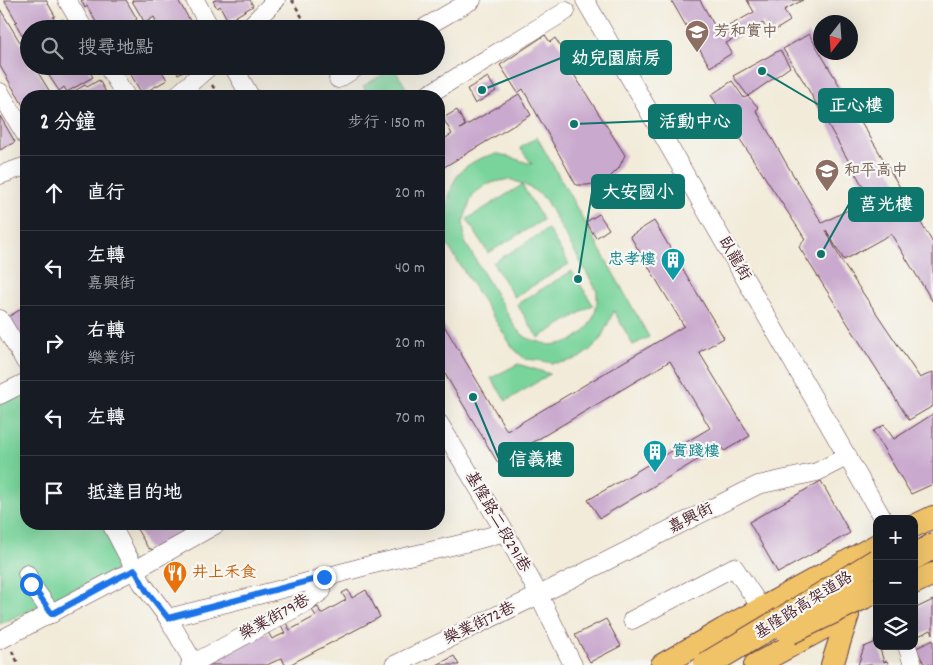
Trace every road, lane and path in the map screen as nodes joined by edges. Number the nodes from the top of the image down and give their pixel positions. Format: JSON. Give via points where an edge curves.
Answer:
{"nodes":[{"id":1,"x":67,"y":0,"type":"edge"},
{"id":2,"x":195,"y":0,"type":"edge"},
{"id":3,"x":276,"y":0,"type":"edge"},
{"id":4,"x":292,"y":0,"type":"edge"},
{"id":5,"x":472,"y":0,"type":"edge"},
{"id":6,"x":585,"y":0,"type":"edge"},
{"id":7,"x":566,"y":11,"type":"dead end"},
{"id":8,"x":79,"y":20,"type":"edge"},
{"id":9,"x":206,"y":20,"type":"edge"},
{"id":10,"x":256,"y":20,"type":"edge"},
{"id":11,"x":304,"y":20,"type":"edge"},
{"id":12,"x":438,"y":20,"type":"edge"},
{"id":13,"x":113,"y":75,"type":"edge"},
{"id":14,"x":200,"y":75,"type":"edge"},
{"id":15,"x":238,"y":75,"type":"edge"},
{"id":16,"x":344,"y":75,"type":"edge"},
{"id":17,"x":338,"y":79,"type":"dead end"},
{"id":18,"x":122,"y":90,"type":"edge"},
{"id":19,"x":183,"y":90,"type":"edge"},
{"id":20,"x":247,"y":90,"type":"edge"},
{"id":21,"x":436,"y":90,"type":"edge"},
{"id":22,"x":0,"y":92,"type":"edge"},
{"id":23,"x":20,"y":126,"type":"edge"},
{"id":24,"x":20,"y":168,"type":"edge"},
{"id":25,"x":0,"y":175,"type":"edge"},
{"id":26,"x":0,"y":319,"type":"edge"},
{"id":27,"x":20,"y":353,"type":"edge"},
{"id":28,"x":20,"y":385,"type":"edge"},
{"id":29,"x":0,"y":395,"type":"edge"},
{"id":30,"x":445,"y":434,"type":"edge"},
{"id":31,"x":848,"y":456,"type":"junction"},
{"id":32,"x":881,"y":515,"type":"edge"},
{"id":33,"x":933,"y":517,"type":"edge"},
{"id":34,"x":918,"y":524,"type":"edge"},
{"id":35,"x":933,"y":529,"type":"edge"},
{"id":36,"x":115,"y":530,"type":"edge"},
{"id":37,"x":206,"y":530,"type":"edge"},
{"id":38,"x":505,"y":532,"type":"junction"},
{"id":39,"x":918,"y":538,"type":"edge"},
{"id":40,"x":933,"y":546,"type":"edge"},
{"id":41,"x":873,"y":547,"type":"edge"},
{"id":42,"x":918,"y":554,"type":"edge"},
{"id":43,"x":933,"y":562,"type":"edge"},
{"id":44,"x":873,"y":563,"type":"edge"},
{"id":45,"x":135,"y":570,"type":"junction"},
{"id":46,"x":918,"y":570,"type":"edge"},
{"id":47,"x":27,"y":574,"type":"dead end"},
{"id":48,"x":933,"y":574,"type":"edge"},
{"id":49,"x":324,"y":577,"type":"junction"},
{"id":50,"x":873,"y":579,"type":"edge"},
{"id":51,"x":812,"y":581,"type":"junction"},
{"id":52,"x":918,"y":581,"type":"edge"},
{"id":53,"x":873,"y":592,"type":"edge"},
{"id":54,"x":539,"y":595,"type":"junction"},
{"id":55,"x":873,"y":603,"type":"edge"},
{"id":56,"x":762,"y":609,"type":"junction"},
{"id":57,"x":52,"y":614,"type":"junction"},
{"id":58,"x":848,"y":615,"type":"junction"},
{"id":59,"x":168,"y":618,"type":"junction"},
{"id":60,"x":632,"y":620,"type":"dead end"},
{"id":61,"x":0,"y":640,"type":"edge"},
{"id":62,"x":723,"y":648,"type":"edge"},
{"id":63,"x":909,"y":650,"type":"edge"},
{"id":64,"x":769,"y":656,"type":"edge"},
{"id":65,"x":193,"y":664,"type":"edge"},
{"id":66,"x":394,"y":665,"type":"edge"},
{"id":67,"x":573,"y":665,"type":"edge"},
{"id":68,"x":662,"y":665,"type":"edge"},
{"id":69,"x":706,"y":665,"type":"edge"},
{"id":70,"x":832,"y":665,"type":"edge"},
{"id":71,"x":913,"y":665,"type":"edge"}],
"edges":[{"from":1,"to":8,"type":"street"},
{"from":2,"to":9,"type":"street"},
{"from":3,"to":10,"type":"street"},
{"from":4,"to":11,"type":"path"},
{"from":5,"to":12,"type":"street"},
{"from":6,"to":31,"type":"street","name":"臥龍街"},
{"from":7,"to":21,"type":"street"},
{"from":13,"to":18,"type":"street"},
{"from":14,"to":19,"type":"street"},
{"from":15,"to":20,"type":"street"},
{"from":16,"to":17,"type":"street"},
{"from":22,"to":23,"type":"street"},
{"from":24,"to":25,"type":"street"},
{"from":26,"to":27,"type":"street"},
{"from":28,"to":29,"type":"street"},
{"from":30,"to":38,"type":"street","name":"基隆路二段291巷"},
{"from":31,"to":32,"type":"street","name":"臥龍街"},
{"from":31,"to":54,"type":"street","name":"嘉興街","via":[[817,472],[758,485]]},
{"from":33,"to":34,"type":"main road"},
{"from":35,"to":39,"type":"highway"},
{"from":36,"to":45,"type":"street"},
{"from":37,"to":45,"type":"street"},
{"from":38,"to":49,"type":"street"},
{"from":38,"to":54,"type":"street","name":"基隆路二段291巷"},
{"from":40,"to":42,"type":"highway"},
{"from":41,"to":51,"type":"main road"},
{"from":43,"to":46,"type":"highway"},
{"from":44,"to":62,"type":"highway","name":"基隆路高架道路","bridge":true},
{"from":45,"to":57,"type":"street"},
{"from":45,"to":59,"type":"street"},
{"from":47,"to":57,"type":"street"},
{"from":48,"to":52,"type":"main road"},
{"from":49,"to":59,"type":"street"},
{"from":49,"to":65,"type":"street","name":"樂業街79巷","via":[[322,591],[307,602]]},
{"from":50,"to":64,"type":"highway","via":[[790,627]]},
{"from":51,"to":56,"type":"main road"},
{"from":51,"to":64,"type":"main road","via":[[786,610]]},
{"from":53,"to":62,"type":"highway","name":"基隆路高架道路","bridge":true,"via":[[790,632]]},
{"from":54,"to":66,"type":"street","name":"樂業街72巷"},
{"from":54,"to":67,"type":"street","name":"基隆路二段291巷"},
{"from":55,"to":58,"type":"main road"},
{"from":56,"to":60,"type":"street","via":[[734,567]]},
{"from":56,"to":62,"type":"main road"},
{"from":57,"to":61,"type":"street"},
{"from":58,"to":64,"type":"main road"},
{"from":58,"to":70,"type":"main road"},
{"from":59,"to":65,"type":"street"},
{"from":62,"to":68,"type":"main road"},
{"from":62,"to":69,"type":"highway","name":"基隆路高架道路","bridge":true},
{"from":63,"to":71,"type":"street"}]}
